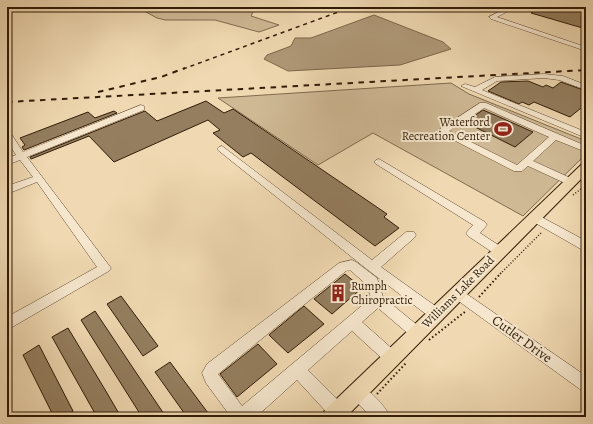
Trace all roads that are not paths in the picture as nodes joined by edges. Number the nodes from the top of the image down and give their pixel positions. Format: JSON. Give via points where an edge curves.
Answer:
{"nodes":[{"id":1,"x":513,"y":7,"type":"edge"},
{"id":2,"x":586,"y":49,"type":"edge"},
{"id":3,"x":465,"y":86,"type":"dead end"},
{"id":4,"x":586,"y":88,"type":"edge"},
{"id":5,"x":476,"y":90,"type":"junction"},
{"id":6,"x":141,"y":108,"type":"dead end"},
{"id":7,"x":7,"y":134,"type":"edge"},
{"id":8,"x":585,"y":134,"type":"edge"},
{"id":9,"x":555,"y":136,"type":"junction"},
{"id":10,"x":222,"y":149,"type":"dead end"},
{"id":11,"x":586,"y":149,"type":"edge"},
{"id":12,"x":21,"y":156,"type":"junction"},
{"id":13,"x":526,"y":161,"type":"junction"},
{"id":14,"x":7,"y":162,"type":"edge"},
{"id":15,"x":379,"y":162,"type":"dead end"},
{"id":16,"x":586,"y":167,"type":"edge"},
{"id":17,"x":39,"y":178,"type":"junction"},
{"id":18,"x":571,"y":182,"type":"junction"},
{"id":19,"x":7,"y":190,"type":"edge"},
{"id":20,"x":534,"y":218,"type":"junction"},
{"id":21,"x":410,"y":236,"type":"dead end"},
{"id":22,"x":586,"y":247,"type":"edge"},
{"id":23,"x":499,"y":251,"type":"junction"},
{"id":24,"x":372,"y":267,"type":"junction"},
{"id":25,"x":458,"y":293,"type":"junction"},
{"id":26,"x":378,"y":300,"type":"junction"},
{"id":27,"x":436,"y":314,"type":"junction"},
{"id":28,"x":352,"y":322,"type":"junction"},
{"id":29,"x":7,"y":324,"type":"edge"},
{"id":30,"x":417,"y":333,"type":"junction"},
{"id":31,"x":392,"y":358,"type":"junction"},
{"id":32,"x":297,"y":370,"type":"junction"},
{"id":33,"x":586,"y":385,"type":"edge"},
{"id":34,"x":357,"y":392,"type":"junction"},
{"id":35,"x":334,"y":414,"type":"edge"},
{"id":36,"x":382,"y":417,"type":"edge"}],
"edges":[{"from":1,"to":2,"type":"street","via":[[492,17]]},
{"from":3,"to":5,"type":"street"},
{"from":4,"to":5,"type":"street","via":[[560,78],[544,76],[494,79]]},
{"from":5,"to":8,"type":"street"},
{"from":6,"to":12,"type":"street"},
{"from":7,"to":12,"type":"street"},
{"from":9,"to":11,"type":"street"},
{"from":9,"to":13,"type":"street"},
{"from":9,"to":13,"type":"street","via":[[483,105],[442,131],[518,169]]},
{"from":10,"to":24,"type":"street"},
{"from":12,"to":14,"type":"street"},
{"from":12,"to":17,"type":"street"},
{"from":13,"to":18,"type":"street"},
{"from":15,"to":23,"type":"street","via":[[481,225],[472,233]]},
{"from":16,"to":18,"type":"main road","name":"Williams Lake Road"},
{"from":17,"to":19,"type":"street"},
{"from":17,"to":29,"type":"street","via":[[105,268]]},
{"from":18,"to":20,"type":"main road","name":"Williams Lake Road"},
{"from":20,"to":22,"type":"street"},
{"from":20,"to":23,"type":"main road","name":"Williams Lake Road"},
{"from":21,"to":24,"type":"street"},
{"from":23,"to":25,"type":"main road","name":"Williams Lake Road"},
{"from":24,"to":27,"type":"street"},
{"from":25,"to":27,"type":"main road","name":"Williams Lake Road"},
{"from":25,"to":33,"type":"street","name":"Cutler Drive"},
{"from":26,"to":28,"type":"street"},
{"from":26,"to":30,"type":"street"},
{"from":26,"to":32,"type":"street","via":[[372,282],[352,265],[343,266],[210,373],[211,378],[237,412],[247,414]]},
{"from":27,"to":30,"type":"main road","name":"Williams Lake Road"},
{"from":28,"to":31,"type":"street"},
{"from":28,"to":32,"type":"street"},
{"from":30,"to":31,"type":"main road","name":"Williams Lake Road"},
{"from":31,"to":34,"type":"main road","name":"Williams Lake Road"},
{"from":32,"to":35,"type":"street"},
{"from":34,"to":35,"type":"main road","name":"Williams Lake Road"},
{"from":34,"to":36,"type":"street"}]}
